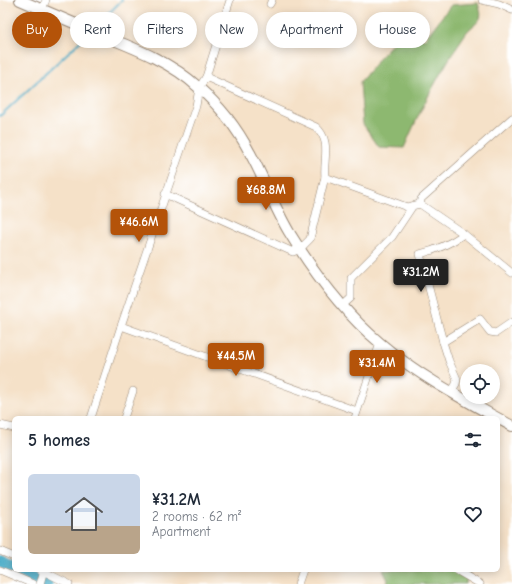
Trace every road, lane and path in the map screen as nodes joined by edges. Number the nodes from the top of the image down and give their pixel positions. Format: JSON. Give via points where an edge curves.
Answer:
{"nodes":[{"id":1,"x":20,"y":0,"type":"edge"},
{"id":2,"x":230,"y":0,"type":"edge"},
{"id":3,"x":482,"y":0,"type":"edge"},
{"id":4,"x":44,"y":5,"type":"edge"},
{"id":5,"x":512,"y":10,"type":"edge"},
{"id":6,"x":206,"y":77,"type":"junction"},
{"id":7,"x":199,"y":88,"type":"junction"},
{"id":8,"x":512,"y":118,"type":"edge"},
{"id":9,"x":324,"y":177,"type":"junction"},
{"id":10,"x":165,"y":194,"type":"junction"},
{"id":11,"x":420,"y":204,"type":"junction"},
{"id":12,"x":412,"y":207,"type":"junction"},
{"id":13,"x":464,"y":234,"type":"junction"},
{"id":14,"x":300,"y":249,"type":"junction"},
{"id":15,"x":512,"y":273,"type":"edge"},
{"id":16,"x":342,"y":306,"type":"junction"},
{"id":17,"x":512,"y":322,"type":"edge"},
{"id":18,"x":121,"y":326,"type":"junction"},
{"id":19,"x":443,"y":342,"type":"junction"},
{"id":20,"x":380,"y":343,"type":"junction"},
{"id":21,"x":133,"y":391,"type":"dead end"},
{"id":22,"x":451,"y":392,"type":"junction"},
{"id":23,"x":356,"y":414,"type":"edge"},
{"id":24,"x":92,"y":416,"type":"edge"},
{"id":25,"x":125,"y":416,"type":"edge"},
{"id":26,"x":494,"y":416,"type":"edge"},
{"id":27,"x":500,"y":419,"type":"edge"},
{"id":28,"x":0,"y":425,"type":"edge"},
{"id":29,"x":512,"y":426,"type":"edge"},
{"id":30,"x":12,"y":428,"type":"edge"},
{"id":31,"x":0,"y":551,"type":"edge"},
{"id":32,"x":12,"y":556,"type":"edge"},
{"id":33,"x":0,"y":570,"type":"edge"},
{"id":34,"x":43,"y":572,"type":"edge"},
{"id":35,"x":47,"y":572,"type":"edge"},
{"id":36,"x":302,"y":572,"type":"edge"},
{"id":37,"x":459,"y":572,"type":"edge"},
{"id":38,"x":34,"y":584,"type":"edge"},
{"id":39,"x":40,"y":584,"type":"edge"},
{"id":40,"x":69,"y":584,"type":"edge"},
{"id":41,"x":298,"y":584,"type":"edge"},
{"id":42,"x":480,"y":584,"type":"edge"}],
"edges":[{"from":1,"to":4,"type":"street"},
{"from":2,"to":6,"type":"street"},
{"from":3,"to":5,"type":"street"},
{"from":4,"to":7,"type":"street","via":[[168,65]]},
{"from":6,"to":7,"type":"street"},
{"from":6,"to":9,"type":"street","via":[[322,132],[326,152]]},
{"from":7,"to":10,"type":"street","via":[[196,106]]},
{"from":7,"to":14,"type":"street","via":[[221,109],[238,131]]},
{"from":8,"to":11,"type":"street","via":[[421,199]]},
{"from":9,"to":12,"type":"street","via":[[394,203]]},
{"from":9,"to":14,"type":"street","via":[[310,239]]},
{"from":10,"to":14,"type":"street","via":[[293,252]]},
{"from":10,"to":18,"type":"street"},
{"from":11,"to":12,"type":"street"},
{"from":11,"to":13,"type":"street"},
{"from":12,"to":16,"type":"street","via":[[392,237],[351,278],[351,298]]},
{"from":13,"to":15,"type":"street"},
{"from":13,"to":19,"type":"street","via":[[436,250],[420,254]]},
{"from":14,"to":16,"type":"street"},
{"from":16,"to":20,"type":"street"},
{"from":17,"to":19,"type":"street","via":[[496,333],[490,332],[480,319]]},
{"from":18,"to":23,"type":"street"},
{"from":18,"to":24,"type":"street"},
{"from":19,"to":22,"type":"street","via":[[457,379]]},
{"from":20,"to":22,"type":"street","via":[[412,368]]},
{"from":20,"to":23,"type":"street"},
{"from":21,"to":25,"type":"street"},
{"from":22,"to":26,"type":"street"},
{"from":27,"to":29,"type":"street"},
{"from":28,"to":30,"type":"street"},
{"from":31,"to":32,"type":"street"},
{"from":33,"to":38,"type":"street"},
{"from":34,"to":39,"type":"street"},
{"from":35,"to":40,"type":"street"},
{"from":36,"to":41,"type":"street"},
{"from":37,"to":42,"type":"street"}]}
